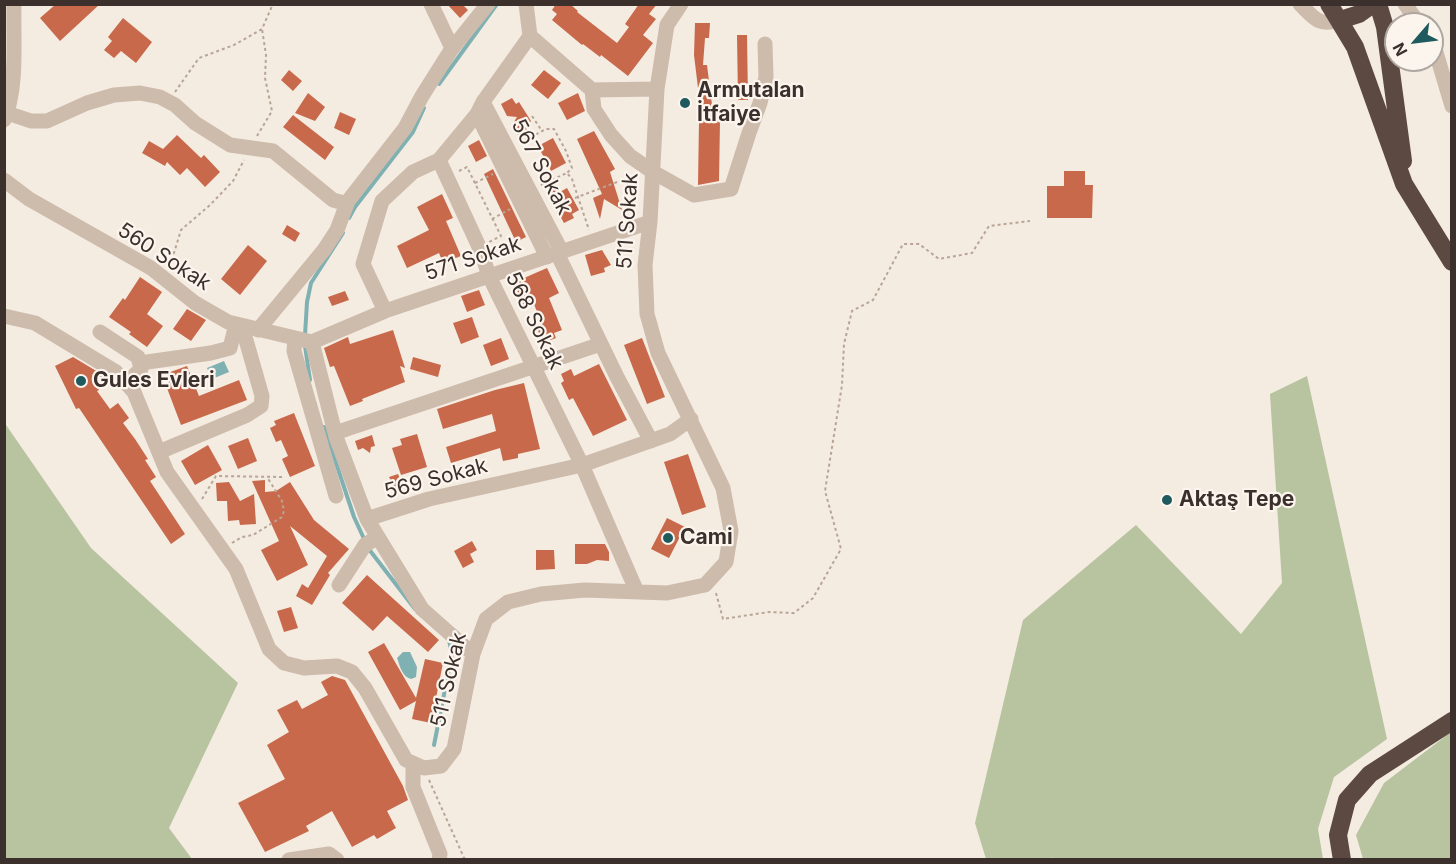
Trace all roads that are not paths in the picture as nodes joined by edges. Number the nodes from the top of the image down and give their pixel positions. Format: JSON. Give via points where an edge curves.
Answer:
{"nodes":[{"id":1,"x":14,"y":4,"type":"edge"},
{"id":2,"x":431,"y":4,"type":"edge"},
{"id":3,"x":488,"y":4,"type":"edge"},
{"id":4,"x":681,"y":4,"type":"edge"},
{"id":5,"x":1300,"y":4,"type":"edge"},
{"id":6,"x":1329,"y":4,"type":"edge"},
{"id":7,"x":1373,"y":4,"type":"edge"},
{"id":8,"x":1378,"y":4,"type":"edge"},
{"id":9,"x":527,"y":5,"type":"edge"},
{"id":10,"x":1340,"y":20,"type":"junction"},
{"id":11,"x":530,"y":36,"type":"junction"},
{"id":12,"x":765,"y":44,"type":"dead end"},
{"id":13,"x":452,"y":48,"type":"junction"},
{"id":14,"x":1438,"y":72,"type":"edge"},
{"id":15,"x":1442,"y":72,"type":"edge"},
{"id":16,"x":657,"y":89,"type":"junction"},
{"id":17,"x":592,"y":90,"type":"junction"},
{"id":18,"x":8,"y":91,"type":"edge"},
{"id":19,"x":1452,"y":106,"type":"edge"},
{"id":20,"x":480,"y":108,"type":"junction"},
{"id":21,"x":1452,"y":111,"type":"edge"},
{"id":22,"x":6,"y":117,"type":"edge"},
{"id":23,"x":439,"y":160,"type":"junction"},
{"id":24,"x":647,"y":168,"type":"junction"},
{"id":25,"x":4,"y":180,"type":"edge"},
{"id":26,"x":1404,"y":184,"type":"junction"},
{"id":27,"x":348,"y":201,"type":"junction"},
{"id":28,"x":650,"y":222,"type":"junction"},
{"id":29,"x":555,"y":254,"type":"junction"},
{"id":30,"x":1452,"y":262,"type":"edge"},
{"id":31,"x":489,"y":276,"type":"junction"},
{"id":32,"x":385,"y":311,"type":"junction"},
{"id":33,"x":4,"y":316,"type":"edge"},
{"id":34,"x":239,"y":325,"type":"junction"},
{"id":35,"x":258,"y":330,"type":"junction"},
{"id":36,"x":100,"y":332,"type":"dead end"},
{"id":37,"x":304,"y":340,"type":"junction"},
{"id":38,"x":601,"y":344,"type":"junction"},
{"id":39,"x":140,"y":363,"type":"junction"},
{"id":40,"x":534,"y":368,"type":"junction"},
{"id":41,"x":126,"y":383,"type":"junction"},
{"id":42,"x":691,"y":419,"type":"junction"},
{"id":43,"x":335,"y":433,"type":"junction"},
{"id":44,"x":651,"y":441,"type":"junction"},
{"id":45,"x":159,"y":452,"type":"junction"},
{"id":46,"x":582,"y":465,"type":"junction"},
{"id":47,"x":336,"y":496,"type":"dead end"},
{"id":48,"x":367,"y":519,"type":"junction"},
{"id":49,"x":371,"y":541,"type":"junction"},
{"id":50,"x":339,"y":585,"type":"dead end"},
{"id":51,"x":637,"y":592,"type":"junction"},
{"id":52,"x":473,"y":654,"type":"junction"},
{"id":53,"x":1452,"y":722,"type":"edge"},
{"id":54,"x":419,"y":766,"type":"junction"},
{"id":55,"x":289,"y":860,"type":"edge"},
{"id":56,"x":337,"y":860,"type":"edge"},
{"id":57,"x":439,"y":860,"type":"edge"},
{"id":58,"x":1342,"y":860,"type":"edge"}],
"edges":[{"from":1,"to":18,"type":"street"},
{"from":2,"to":13,"type":"street"},
{"from":3,"to":13,"type":"street"},
{"from":4,"to":16,"type":"street","name":"511 Sokak","via":[[667,25]]},
{"from":5,"to":10,"type":"street","via":[[1315,20],[1328,24]]},
{"from":6,"to":10,"type":"highway"},
{"from":7,"to":10,"type":"highway"},
{"from":8,"to":26,"type":"highway","via":[[1386,27]]},
{"from":9,"to":11,"type":"street"},
{"from":10,"to":26,"type":"highway","via":[[1355,47]]},
{"from":11,"to":17,"type":"street"},
{"from":11,"to":20,"type":"street"},
{"from":12,"to":24,"type":"street","via":[[766,77],[760,103],[731,189],[694,195]]},
{"from":13,"to":27,"type":"street","via":[[405,128]]},
{"from":14,"to":21,"type":"street"},
{"from":15,"to":19,"type":"street"},
{"from":16,"to":17,"type":"street"},
{"from":16,"to":24,"type":"street","name":"511 Sokak"},
{"from":17,"to":24,"type":"street","via":[[594,109],[611,135]]},
{"from":18,"to":22,"type":"street"},
{"from":20,"to":23,"type":"street"},
{"from":20,"to":29,"type":"street","name":"567 Sokak"},
{"from":20,"to":29,"type":"street","name":"567 Sokak","via":[[521,204]]},
{"from":22,"to":27,"type":"street","via":[[47,121],[114,94],[160,97],[230,146],[273,152],[333,200]]},
{"from":23,"to":31,"type":"street","name":"568 Sokak"},
{"from":23,"to":32,"type":"street","via":[[413,172],[382,201],[363,264]]},
{"from":24,"to":28,"type":"street","name":"511 Sokak"},
{"from":25,"to":34,"type":"street","name":"560 Sokak","via":[[29,200],[151,268],[195,303]]},
{"from":26,"to":30,"type":"highway"},
{"from":27,"to":35,"type":"street","via":[[324,250]]},
{"from":28,"to":29,"type":"street","name":"571 Sokak"},
{"from":28,"to":42,"type":"street","name":"511 Sokak","via":[[645,265],[647,314],[658,353]]},
{"from":29,"to":31,"type":"street","name":"571 Sokak"},
{"from":29,"to":38,"type":"street"},
{"from":31,"to":32,"type":"street","name":"571 Sokak"},
{"from":31,"to":40,"type":"street","name":"568 Sokak"},
{"from":32,"to":37,"type":"street","name":"571 Sokak"},
{"from":33,"to":41,"type":"street","via":[[35,323],[117,372]]},
{"from":34,"to":35,"type":"street","name":"560 Sokak"},
{"from":34,"to":39,"type":"street","via":[[230,348]]},
{"from":34,"to":45,"type":"street","via":[[262,396],[261,406]]},
{"from":35,"to":37,"type":"street","name":"560 Sokak"},
{"from":36,"to":39,"type":"street","via":[[138,357]]},
{"from":37,"to":43,"type":"street","name":"569 Sokak"},
{"from":37,"to":47,"type":"street","via":[[294,351]]},
{"from":38,"to":40,"type":"street"},
{"from":38,"to":44,"type":"street"},
{"from":39,"to":41,"type":"street","via":[[141,369]]},
{"from":40,"to":43,"type":"street"},
{"from":40,"to":46,"type":"street","name":"568 Sokak"},
{"from":41,"to":45,"type":"street","via":[[134,392]]},
{"from":42,"to":44,"type":"street","name":"569 Sokak","via":[[670,434]]},
{"from":42,"to":51,"type":"street","name":"511 Sokak","via":[[723,488],[732,531],[726,562],[705,585],[667,593]]},
{"from":43,"to":48,"type":"street","name":"569 Sokak"},
{"from":44,"to":46,"type":"street","name":"569 Sokak"},
{"from":45,"to":54,"type":"street","via":[[167,472],[236,569],[269,649],[284,663],[304,668],[337,666],[352,672],[406,760]]},
{"from":46,"to":48,"type":"street","name":"569 Sokak","via":[[429,499]]},
{"from":46,"to":51,"type":"street","name":"568 Sokak"},
{"from":48,"to":49,"type":"street"},
{"from":49,"to":50,"type":"street"},
{"from":49,"to":52,"type":"street","via":[[422,609]]},
{"from":51,"to":52,"type":"street","name":"511 Sokak","via":[[585,590],[508,602],[486,619]]},
{"from":52,"to":54,"type":"street","name":"511 Sokak","via":[[454,749],[441,766]]},
{"from":53,"to":58,"type":"highway","via":[[1370,774],[1347,801],[1338,835]]},
{"from":54,"to":57,"type":"street","via":[[413,787]]},
{"from":55,"to":56,"type":"street","via":[[329,854]]}]}
